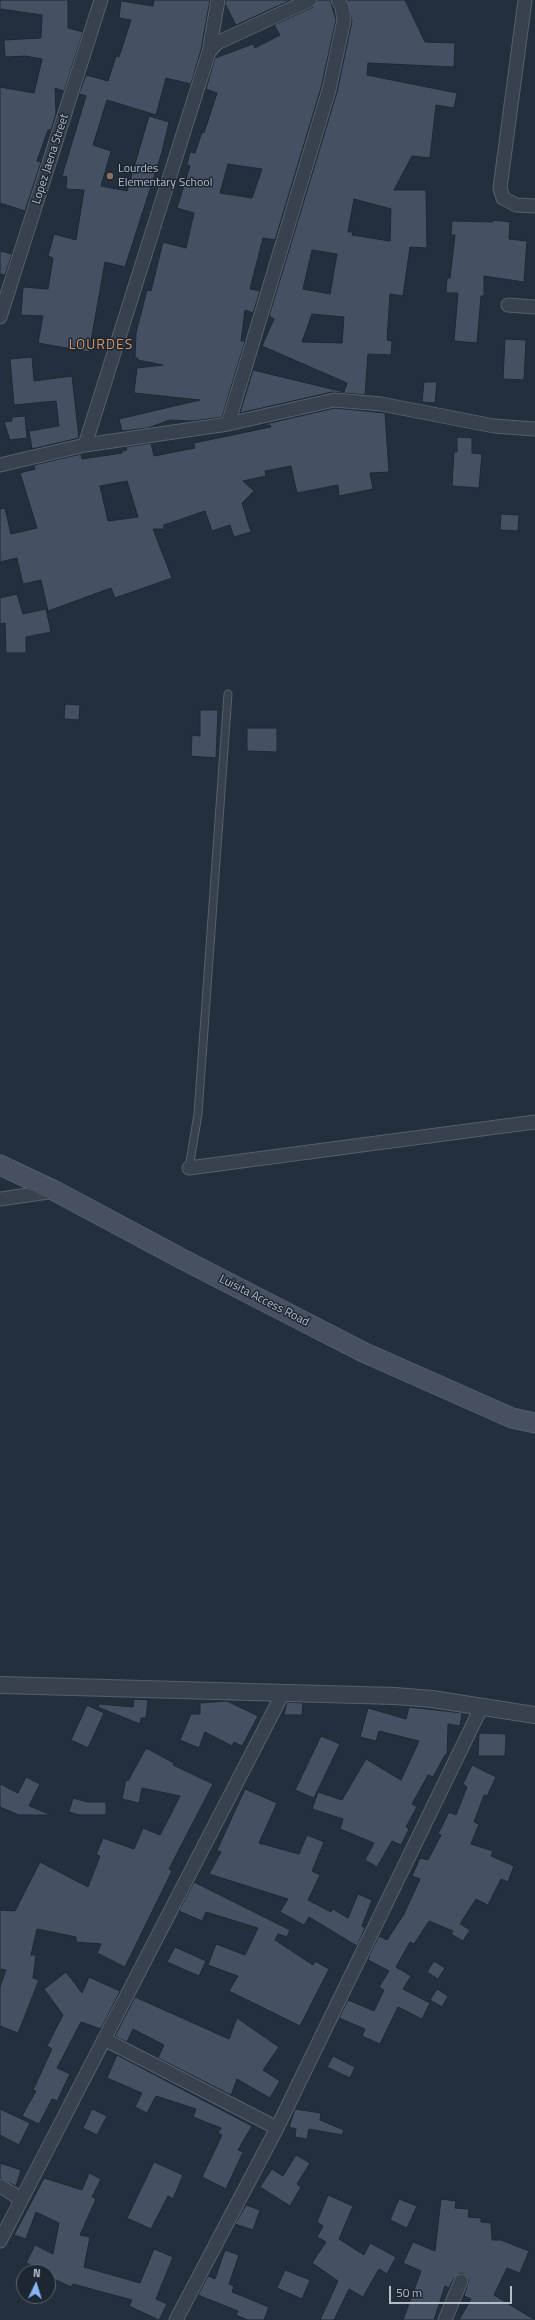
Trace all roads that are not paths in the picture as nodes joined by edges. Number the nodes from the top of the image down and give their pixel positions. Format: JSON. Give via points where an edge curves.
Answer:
{"nodes":[{"id":1,"x":102,"y":0,"type":"edge"},
{"id":2,"x":218,"y":0,"type":"edge"},
{"id":3,"x":310,"y":0,"type":"edge"},
{"id":4,"x":338,"y":0,"type":"edge"},
{"id":5,"x":525,"y":0,"type":"edge"},
{"id":6,"x":208,"y":52,"type":"junction"},
{"id":7,"x":535,"y":206,"type":"edge"},
{"id":8,"x":508,"y":305,"type":"dead end"},
{"id":9,"x":535,"y":307,"type":"edge"},
{"id":10,"x":0,"y":317,"type":"edge"},
{"id":11,"x":228,"y":424,"type":"junction"},
{"id":12,"x":535,"y":429,"type":"edge"},
{"id":13,"x":85,"y":445,"type":"junction"},
{"id":14,"x":0,"y":465,"type":"edge"},
{"id":15,"x":228,"y":694,"type":"dead end"},
{"id":16,"x":535,"y":1122,"type":"edge"},
{"id":17,"x":0,"y":1165,"type":"edge"},
{"id":18,"x":189,"y":1168,"type":"joint"},
{"id":19,"x":55,"y":1191,"type":"junction"},
{"id":20,"x":0,"y":1199,"type":"edge"},
{"id":21,"x":535,"y":1423,"type":"edge"},
{"id":22,"x":0,"y":1685,"type":"edge"},
{"id":23,"x":283,"y":1694,"type":"junction"},
{"id":24,"x":482,"y":1706,"type":"junction"},
{"id":25,"x":535,"y":1715,"type":"edge"},
{"id":26,"x":104,"y":2039,"type":"junction"},
{"id":27,"x":277,"y":2128,"type":"junction"},
{"id":28,"x":0,"y":2186,"type":"edge"},
{"id":29,"x":21,"y":2199,"type":"junction"},
{"id":30,"x":0,"y":2241,"type":"edge"},
{"id":31,"x":461,"y":2281,"type":"dead end"},
{"id":32,"x":176,"y":2320,"type":"edge"},
{"id":33,"x":445,"y":2320,"type":"edge"}],
"edges":[{"from":1,"to":10,"type":"street","name":"Lopez Jaena Street"},
{"from":2,"to":6,"type":"street"},
{"from":3,"to":6,"type":"street","via":[[217,43]]},
{"from":4,"to":11,"type":"street","via":[[344,20],[329,90]]},
{"from":5,"to":7,"type":"street","via":[[500,188],[503,198],[516,205]]},
{"from":6,"to":13,"type":"street"},
{"from":8,"to":9,"type":"street"},
{"from":11,"to":12,"type":"street","via":[[334,400],[381,404],[494,426]]},
{"from":11,"to":13,"type":"street"},
{"from":13,"to":14,"type":"street"},
{"from":15,"to":18,"type":"lane","via":[[198,1114]]},
{"from":16,"to":18,"type":"street"},
{"from":17,"to":19,"type":"main road","name":"Luisita Access Road"},
{"from":19,"to":20,"type":"street"},
{"from":19,"to":21,"type":"main road","name":"Luisita Access Road","via":[[363,1352],[512,1418]]},
{"from":22,"to":23,"type":"street"},
{"from":23,"to":24,"type":"street","via":[[395,1696]]},
{"from":23,"to":26,"type":"street"},
{"from":24,"to":25,"type":"street"},
{"from":24,"to":27,"type":"street"},
{"from":26,"to":27,"type":"street"},
{"from":26,"to":29,"type":"street"},
{"from":27,"to":32,"type":"street"},
{"from":28,"to":29,"type":"street"},
{"from":29,"to":30,"type":"street"},
{"from":31,"to":33,"type":"street"}]}
